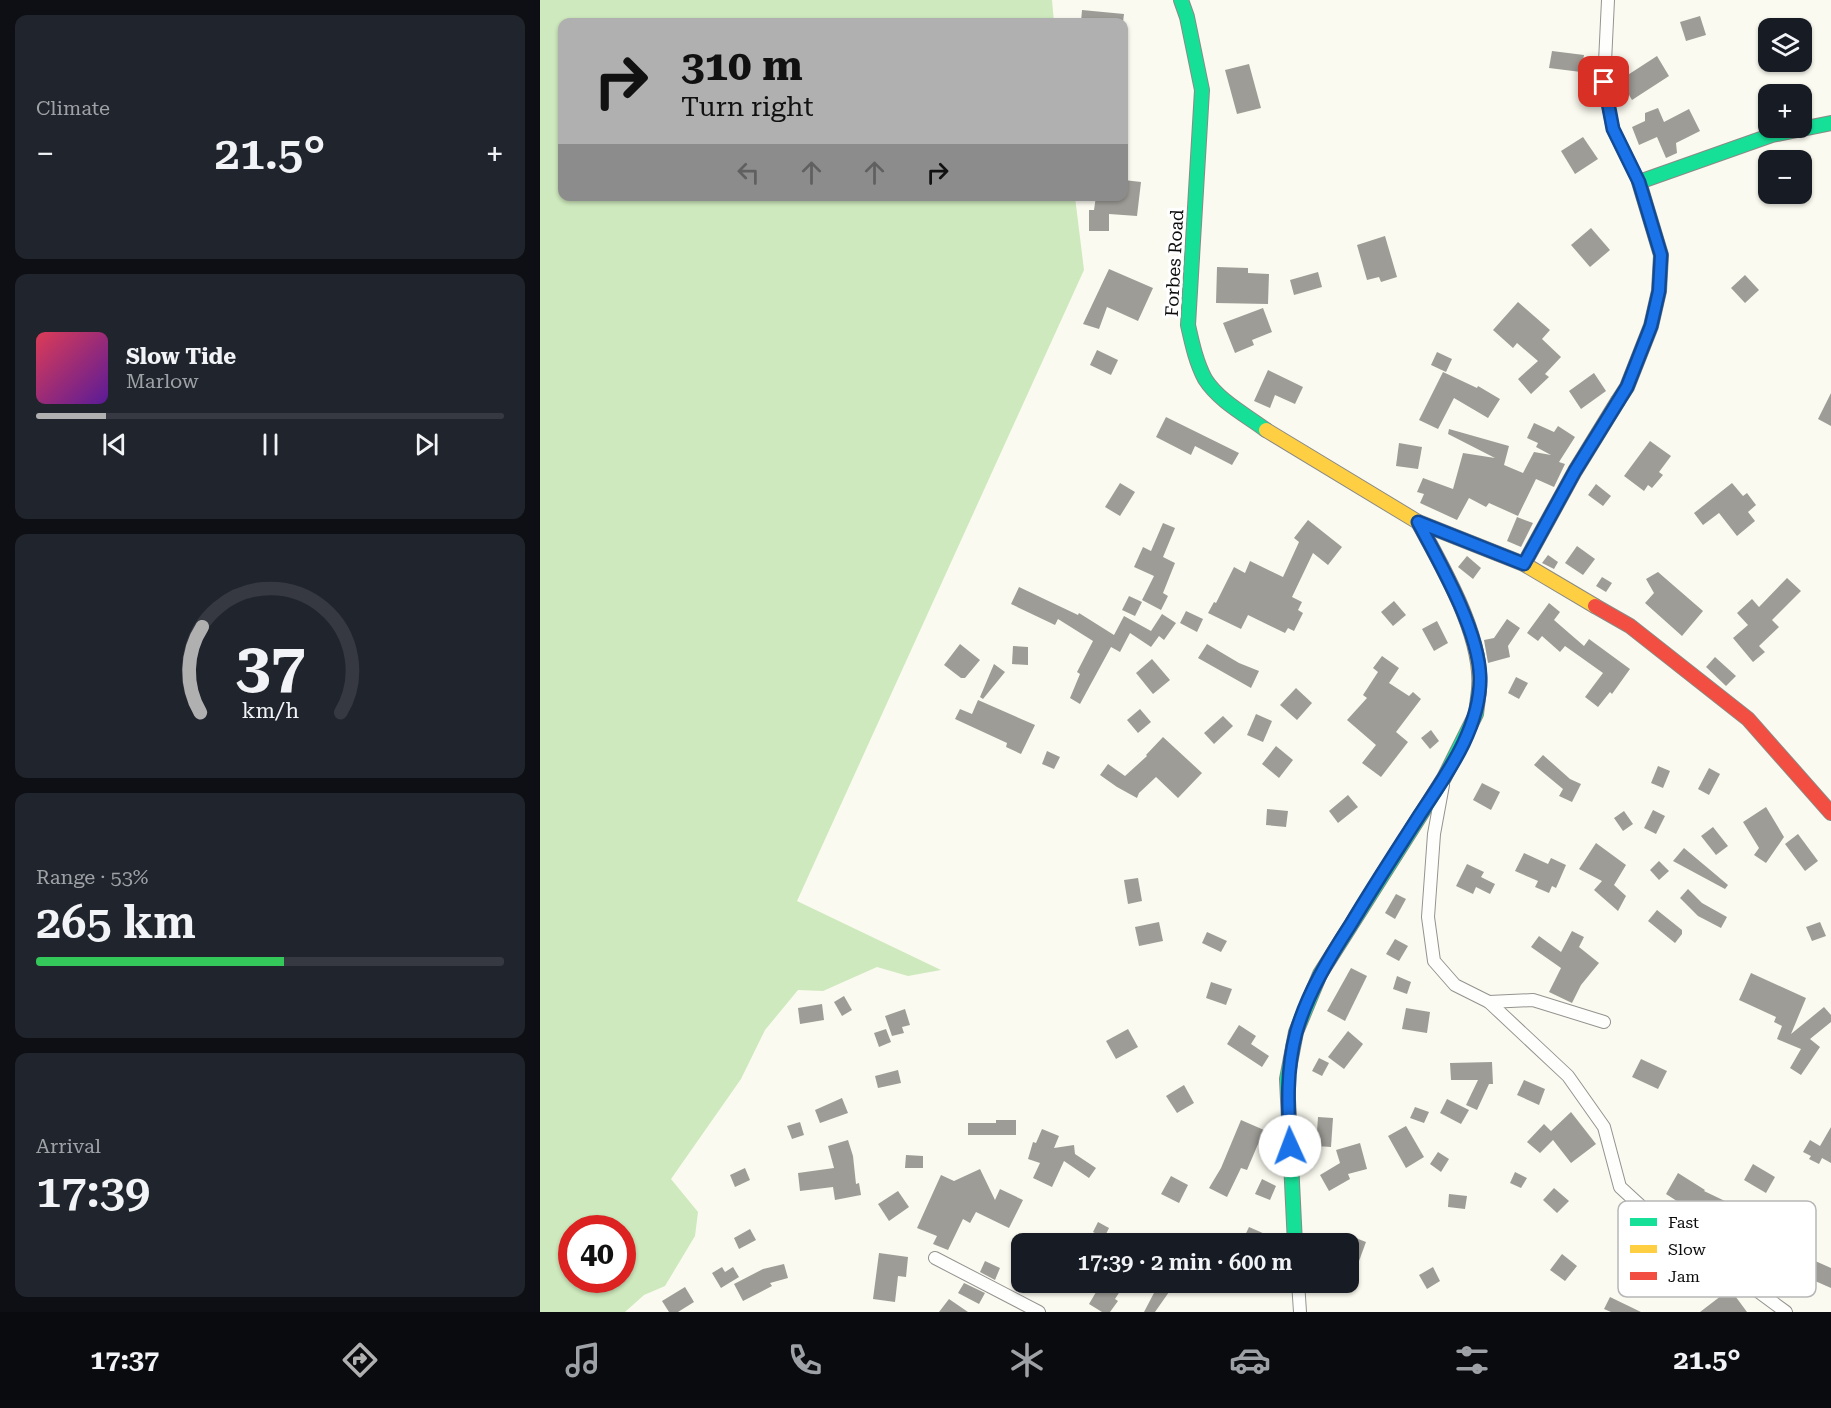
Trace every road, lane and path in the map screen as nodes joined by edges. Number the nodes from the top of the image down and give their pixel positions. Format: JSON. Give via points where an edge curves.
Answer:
{"nodes":[{"id":1,"x":1181,"y":0,"type":"edge"},
{"id":2,"x":1608,"y":0,"type":"edge"},
{"id":3,"x":1831,"y":123,"type":"edge"},
{"id":4,"x":1639,"y":182,"type":"junction"},
{"id":5,"x":1418,"y":522,"type":"junction"},
{"id":6,"x":1524,"y":564,"type":"junction"},
{"id":7,"x":1444,"y":778,"type":"junction"},
{"id":8,"x":1831,"y":813,"type":"edge"},
{"id":9,"x":1489,"y":1002,"type":"junction"},
{"id":10,"x":1604,"y":1022,"type":"dead end"},
{"id":11,"x":1635,"y":1201,"type":"edge"},
{"id":12,"x":1294,"y":1233,"type":"edge"},
{"id":13,"x":935,"y":1258,"type":"dead end"},
{"id":14,"x":1299,"y":1293,"type":"edge"},
{"id":15,"x":1766,"y":1297,"type":"edge"},
{"id":16,"x":1039,"y":1312,"type":"edge"},
{"id":17,"x":1300,"y":1312,"type":"edge"},
{"id":18,"x":1786,"y":1312,"type":"edge"}],
"edges":[{"from":1,"to":5,"type":"street","name":"Forbes Road","via":[[1202,90],[1188,325],[1195,356],[1206,380],[1225,400],[1272,435]]},
{"from":2,"to":4,"type":"street","via":[[1604,82],[1613,129]]},
{"from":3,"to":4,"type":"street","via":[[1772,135]]},
{"from":4,"to":6,"type":"street","via":[[1661,255],[1659,291],[1651,326],[1627,387]]},
{"from":5,"to":6,"type":"street","name":"Forbes Road"},
{"from":5,"to":7,"type":"street","via":[[1473,637],[1480,676],[1476,714]]},
{"from":6,"to":8,"type":"street","name":"Forbes Road","via":[[1630,626],[1748,719]]},
{"from":7,"to":9,"type":"street","via":[[1434,834],[1428,917],[1434,961],[1455,985]]},
{"from":7,"to":12,"type":"street","via":[[1320,974],[1296,1032],[1287,1079]]},
{"from":9,"to":10,"type":"street","via":[[1533,1000]]},
{"from":9,"to":11,"type":"street","via":[[1568,1076],[1604,1127],[1620,1187]]},
{"from":13,"to":16,"type":"street"},
{"from":14,"to":17,"type":"street"},
{"from":15,"to":18,"type":"street"}]}
